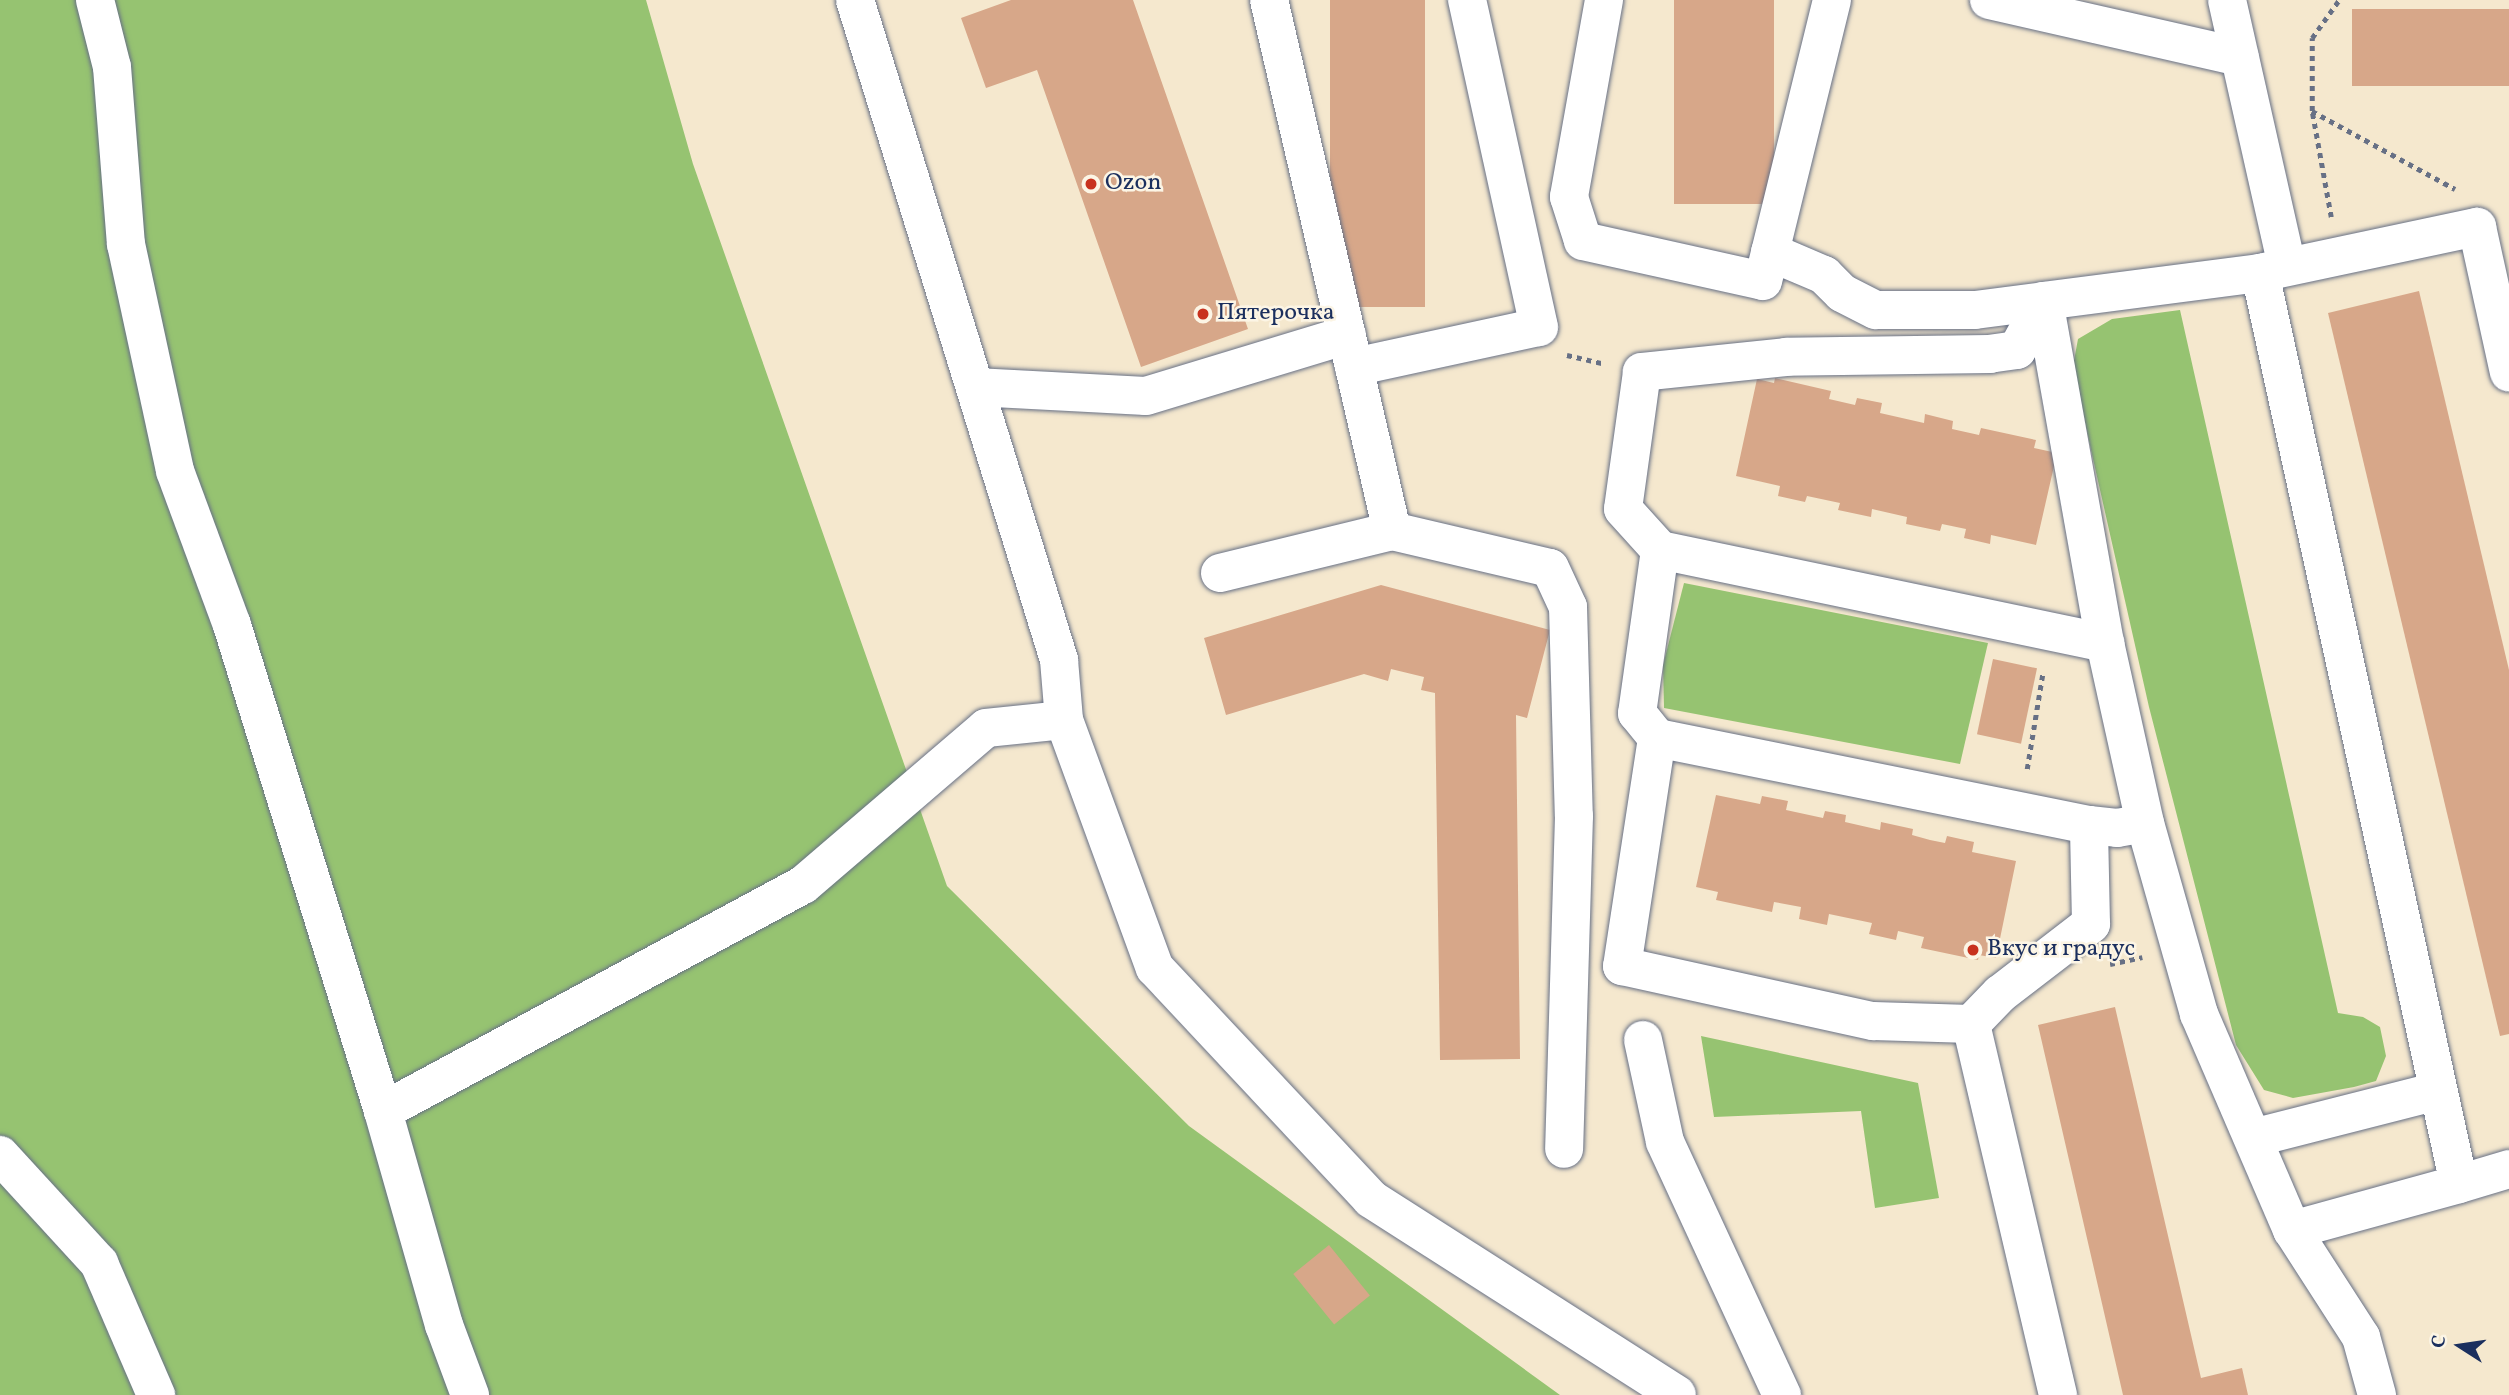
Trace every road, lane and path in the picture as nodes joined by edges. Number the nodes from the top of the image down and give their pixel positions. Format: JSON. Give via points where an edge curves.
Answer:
{"nodes":[{"id":1,"x":95,"y":0,"type":"edge"},
{"id":2,"x":855,"y":0,"type":"edge"},
{"id":3,"x":1269,"y":0,"type":"edge"},
{"id":4,"x":1467,"y":0,"type":"edge"},
{"id":5,"x":1604,"y":0,"type":"edge"},
{"id":6,"x":1832,"y":0,"type":"edge"},
{"id":7,"x":1989,"y":0,"type":"edge"},
{"id":8,"x":2227,"y":0,"type":"edge"},
{"id":9,"x":2339,"y":0,"type":"edge"},
{"id":10,"x":2240,"y":57,"type":"junction"},
{"id":11,"x":2312,"y":111,"type":"junction"},
{"id":12,"x":2483,"y":215,"type":"edge"},
{"id":13,"x":1770,"y":251,"type":"junction"},
{"id":14,"x":2338,"y":254,"type":"junction"},
{"id":15,"x":2273,"y":270,"type":"junction"},
{"id":16,"x":2043,"y":301,"type":"junction"},
{"id":17,"x":1351,"y":351,"type":"junction"},
{"id":18,"x":1568,"y":356,"type":"dead end"},
{"id":19,"x":1588,"y":359,"type":"dead end"},
{"id":20,"x":2509,"y":373,"type":"edge"},
{"id":21,"x":975,"y":387,"type":"junction"},
{"id":22,"x":1392,"y":531,"type":"junction"},
{"id":23,"x":1660,"y":550,"type":"junction"},
{"id":24,"x":1220,"y":573,"type":"dead end"},
{"id":25,"x":2050,"y":631,"type":"junction"},
{"id":26,"x":2105,"y":643,"type":"junction"},
{"id":27,"x":1064,"y":720,"type":"junction"},
{"id":28,"x":1657,"y":738,"type":"junction"},
{"id":29,"x":2020,"y":812,"type":"junction"},
{"id":30,"x":2145,"y":823,"type":"junction"},
{"id":31,"x":2089,"y":825,"type":"junction"},
{"id":32,"x":1970,"y":1024,"type":"junction"},
{"id":33,"x":1643,"y":1040,"type":"dead end"},
{"id":34,"x":2438,"y":1090,"type":"junction"},
{"id":35,"x":383,"y":1111,"type":"junction"},
{"id":36,"x":2253,"y":1138,"type":"junction"},
{"id":37,"x":1564,"y":1149,"type":"dead end"},
{"id":38,"x":0,"y":1155,"type":"edge"},
{"id":39,"x":2509,"y":1169,"type":"edge"},
{"id":40,"x":2459,"y":1184,"type":"junction"},
{"id":41,"x":2292,"y":1230,"type":"junction"},
{"id":42,"x":156,"y":1395,"type":"edge"},
{"id":43,"x":470,"y":1395,"type":"edge"},
{"id":44,"x":1677,"y":1395,"type":"edge"},
{"id":45,"x":1782,"y":1395,"type":"edge"},
{"id":46,"x":2058,"y":1395,"type":"edge"},
{"id":47,"x":2377,"y":1395,"type":"edge"}],
"edges":[{"from":1,"to":35,"type":"street","via":[[112,67],[126,244],[175,471],[232,625]]},
{"from":2,"to":21,"type":"street"},
{"from":3,"to":17,"type":"street"},
{"from":4,"to":17,"type":"street","via":[[1539,327]]},
{"from":5,"to":13,"type":"street","via":[[1569,197],[1583,241],[1763,281]]},
{"from":6,"to":13,"type":"street"},
{"from":7,"to":10,"type":"street"},
{"from":8,"to":10,"type":"street"},
{"from":9,"to":11,"type":"path","via":[[2312,38]]},
{"from":10,"to":15,"type":"street"},
{"from":11,"to":12,"type":"path"},
{"from":11,"to":14,"type":"path"},
{"from":12,"to":14,"type":"street"},
{"from":12,"to":20,"type":"street"},
{"from":13,"to":16,"type":"street","via":[[1824,275],[1842,293],[1875,310],[1975,310]]},
{"from":14,"to":15,"type":"street"},
{"from":15,"to":16,"type":"street"},
{"from":15,"to":34,"type":"street"},
{"from":16,"to":23,"type":"street","via":[[2017,350],[1786,357],[1642,372],[1623,509]]},
{"from":16,"to":26,"type":"street"},
{"from":17,"to":21,"type":"street","via":[[1146,396]]},
{"from":17,"to":22,"type":"street"},
{"from":18,"to":19,"type":"path"},
{"from":21,"to":27,"type":"street","via":[[1059,660]]},
{"from":22,"to":24,"type":"street"},
{"from":22,"to":37,"type":"street","via":[[1550,568],[1568,607],[1574,816]]},
{"from":23,"to":25,"type":"street"},
{"from":23,"to":28,"type":"street","via":[[1637,713]]},
{"from":25,"to":26,"type":"street"},
{"from":25,"to":29,"type":"path"},
{"from":26,"to":30,"type":"street"},
{"from":27,"to":35,"type":"street","via":[[986,728],[803,885]]},
{"from":27,"to":44,"type":"street","via":[[1155,968],[1371,1199]]},
{"from":28,"to":29,"type":"street"},
{"from":28,"to":32,"type":"street","via":[[1622,966],[1873,1021]]},
{"from":29,"to":31,"type":"street"},
{"from":30,"to":31,"type":"street","via":[[2117,828]]},
{"from":30,"to":36,"type":"street","via":[[2199,1014]]},
{"from":31,"to":32,"type":"street","via":[[2091,924],[2000,993]]},
{"from":32,"to":46,"type":"street"},
{"from":33,"to":45,"type":"street","via":[[1665,1142]]},
{"from":34,"to":36,"type":"street"},
{"from":34,"to":40,"type":"street"},
{"from":35,"to":43,"type":"street","via":[[444,1325]]},
{"from":36,"to":41,"type":"street"},
{"from":38,"to":42,"type":"street","via":[[99,1263]]},
{"from":39,"to":40,"type":"street"},
{"from":40,"to":41,"type":"street"},
{"from":41,"to":47,"type":"street","via":[[2361,1338]]}]}
